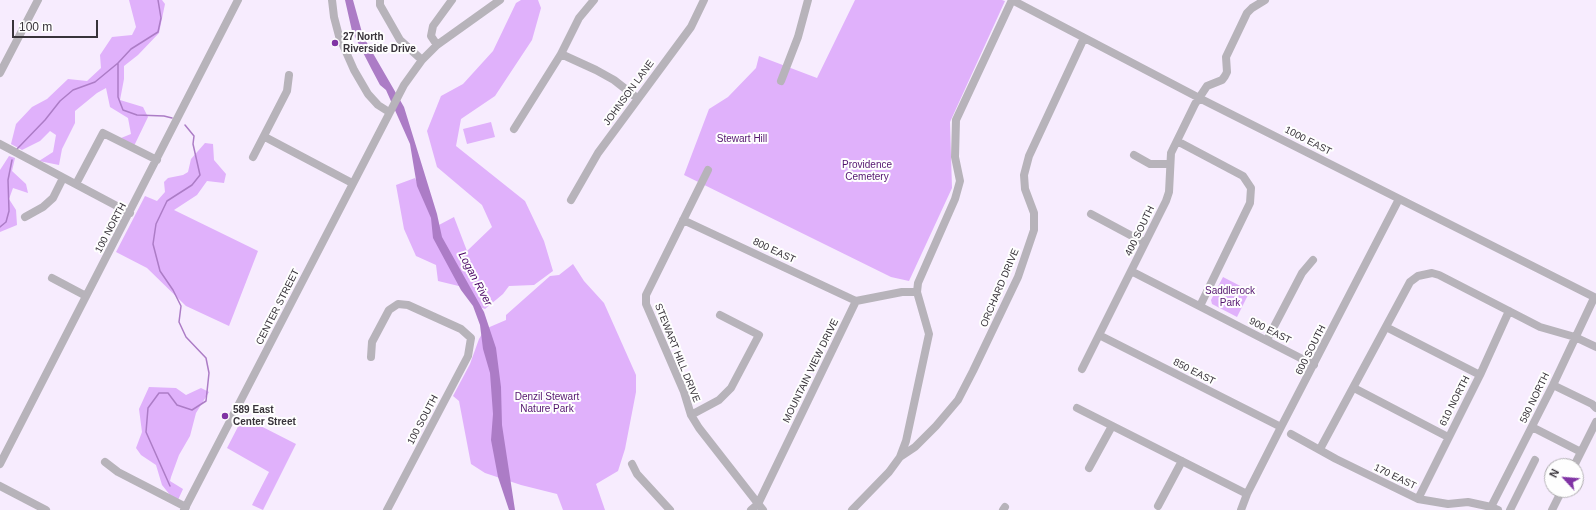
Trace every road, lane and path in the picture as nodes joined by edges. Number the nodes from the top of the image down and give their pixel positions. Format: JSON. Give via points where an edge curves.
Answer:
{"nodes":[{"id":1,"x":38,"y":0,"type":"edge"},
{"id":2,"x":238,"y":0,"type":"edge"},
{"id":3,"x":332,"y":0,"type":"edge"},
{"id":4,"x":380,"y":0,"type":"edge"},
{"id":5,"x":500,"y":0,"type":"edge"},
{"id":6,"x":594,"y":0,"type":"edge"},
{"id":7,"x":704,"y":0,"type":"edge"},
{"id":8,"x":808,"y":0,"type":"edge"},
{"id":9,"x":1012,"y":0,"type":"edge"},
{"id":10,"x":1265,"y":0,"type":"edge"},
{"id":11,"x":448,"y":1,"type":"edge"},
{"id":12,"x":1084,"y":38,"type":"junction"},
{"id":13,"x":437,"y":45,"type":"junction"},
{"id":14,"x":561,"y":54,"type":"junction"},
{"id":15,"x":422,"y":60,"type":"junction"},
{"id":16,"x":0,"y":73,"type":"edge"},
{"id":17,"x":288,"y":75,"type":"dead end"},
{"id":18,"x":781,"y":81,"type":"dead end"},
{"id":19,"x":637,"y":98,"type":"junction"},
{"id":20,"x":1199,"y":98,"type":"junction"},
{"id":21,"x":389,"y":112,"type":"junction"},
{"id":22,"x":514,"y":129,"type":"dead end"},
{"id":23,"x":265,"y":137,"type":"junction"},
{"id":24,"x":1177,"y":141,"type":"junction"},
{"id":25,"x":0,"y":144,"type":"edge"},
{"id":26,"x":1134,"y":155,"type":"dead end"},
{"id":27,"x":254,"y":157,"type":"dead end"},
{"id":28,"x":157,"y":160,"type":"junction"},
{"id":29,"x":1170,"y":164,"type":"junction"},
{"id":30,"x":708,"y":170,"type":"dead end"},
{"id":31,"x":63,"y":178,"type":"junction"},
{"id":32,"x":352,"y":183,"type":"junction"},
{"id":33,"x":76,"y":184,"type":"junction"},
{"id":34,"x":1399,"y":199,"type":"junction"},
{"id":35,"x":571,"y":200,"type":"dead end"},
{"id":36,"x":130,"y":212,"type":"junction"},
{"id":37,"x":1091,"y":214,"type":"dead end"},
{"id":38,"x":25,"y":217,"type":"dead end"},
{"id":39,"x":683,"y":220,"type":"junction"},
{"id":40,"x":1145,"y":243,"type":"junction"},
{"id":41,"x":1313,"y":260,"type":"dead end"},
{"id":42,"x":1131,"y":271,"type":"junction"},
{"id":43,"x":52,"y":278,"type":"dead end"},
{"id":44,"x":917,"y":292,"type":"junction"},
{"id":45,"x":86,"y":296,"type":"junction"},
{"id":46,"x":1595,"y":298,"type":"edge"},
{"id":47,"x":856,"y":301,"type":"junction"},
{"id":48,"x":1200,"y":306,"type":"junction"},
{"id":49,"x":1509,"y":311,"type":"junction"},
{"id":50,"x":720,"y":315,"type":"dead end"},
{"id":51,"x":1386,"y":327,"type":"junction"},
{"id":52,"x":1099,"y":335,"type":"junction"},
{"id":53,"x":1575,"y":337,"type":"junction"},
{"id":54,"x":1267,"y":340,"type":"junction"},
{"id":55,"x":1596,"y":347,"type":"edge"},
{"id":56,"x":371,"y":357,"type":"dead end"},
{"id":57,"x":1314,"y":365,"type":"junction"},
{"id":58,"x":1082,"y":368,"type":"dead end"},
{"id":59,"x":1480,"y":375,"type":"junction"},
{"id":60,"x":1553,"y":385,"type":"junction"},
{"id":61,"x":1354,"y":388,"type":"junction"},
{"id":62,"x":1077,"y":408,"type":"dead end"},
{"id":63,"x":1596,"y":408,"type":"edge"},
{"id":64,"x":691,"y":415,"type":"junction"},
{"id":65,"x":1596,"y":422,"type":"edge"},
{"id":66,"x":1112,"y":426,"type":"junction"},
{"id":67,"x":1281,"y":427,"type":"junction"},
{"id":68,"x":1532,"y":427,"type":"junction"},
{"id":69,"x":1291,"y":434,"type":"dead end"},
{"id":70,"x":1448,"y":437,"type":"junction"},
{"id":71,"x":1320,"y":449,"type":"junction"},
{"id":72,"x":1581,"y":452,"type":"junction"},
{"id":73,"x":900,"y":457,"type":"junction"},
{"id":74,"x":1578,"y":458,"type":"edge"},
{"id":75,"x":1182,"y":460,"type":"junction"},
{"id":76,"x":1535,"y":460,"type":"dead end"},
{"id":77,"x":105,"y":462,"type":"dead end"},
{"id":78,"x":0,"y":464,"type":"edge"},
{"id":79,"x":632,"y":464,"type":"dead end"},
{"id":80,"x":1089,"y":468,"type":"dead end"},
{"id":81,"x":0,"y":486,"type":"edge"},
{"id":82,"x":1247,"y":494,"type":"junction"},
{"id":83,"x":1558,"y":498,"type":"edge"},
{"id":84,"x":1418,"y":499,"type":"junction"},
{"id":85,"x":1158,"y":506,"type":"dead end"},
{"id":86,"x":185,"y":508,"type":"edge"},
{"id":87,"x":757,"y":508,"type":"edge"},
{"id":88,"x":1494,"y":509,"type":"edge"},
{"id":89,"x":46,"y":510,"type":"edge"},
{"id":90,"x":387,"y":510,"type":"edge"},
{"id":91,"x":670,"y":510,"type":"edge"},
{"id":92,"x":852,"y":510,"type":"edge"},
{"id":93,"x":1241,"y":510,"type":"edge"},
{"id":94,"x":1510,"y":510,"type":"edge"},
{"id":95,"x":1552,"y":510,"type":"edge"}],
"edges":[{"from":1,"to":16,"type":"street"},
{"from":2,"to":28,"type":"street","name":"100 NORTH"},
{"from":3,"to":21,"type":"street","via":[[339,36],[354,70],[368,94]]},
{"from":4,"to":15,"type":"street","via":[[380,5],[400,40]]},
{"from":5,"to":13,"type":"street","name":"CENTER STREET"},
{"from":6,"to":14,"type":"street","via":[[580,18]]},
{"from":7,"to":19,"type":"street","name":"JOHNSON LANE","via":[[691,27]]},
{"from":8,"to":18,"type":"street","via":[[798,37]]},
{"from":9,"to":12,"type":"street","name":"1000 EAST"},
{"from":9,"to":44,"type":"street","via":[[956,120],[955,157],[960,181],[918,283]]},
{"from":10,"to":20,"type":"street","name":"400 SOUTH","via":[[1247,13],[1226,57],[1225,76],[1222,80],[1207,86]]},
{"from":11,"to":13,"type":"street","via":[[433,26],[431,36]]},
{"from":12,"to":20,"type":"street","name":"1000 EAST"},
{"from":12,"to":73,"type":"street","name":"ORCHARD DRIVE","via":[[1029,156],[1024,175],[1025,189],[1034,213],[1034,230],[1018,277],[958,400],[915,447]]},
{"from":13,"to":15,"type":"street","name":"CENTER STREET"},
{"from":14,"to":19,"type":"street","via":[[614,80]]},
{"from":14,"to":22,"type":"street"},
{"from":15,"to":21,"type":"street","name":"CENTER STREET"},
{"from":17,"to":23,"type":"street","via":[[287,91]]},
{"from":19,"to":35,"type":"street","name":"JOHNSON LANE","via":[[598,153]]},
{"from":20,"to":24,"type":"street","name":"400 SOUTH"},
{"from":20,"to":34,"type":"street","name":"1000 EAST"},
{"from":21,"to":32,"type":"street","name":"CENTER STREET"},
{"from":23,"to":27,"type":"street"},
{"from":23,"to":32,"type":"street"},
{"from":24,"to":29,"type":"street","name":"400 SOUTH","via":[[1171,153]]},
{"from":24,"to":48,"type":"street","via":[[1243,176],[1251,188],[1250,203]]},
{"from":25,"to":31,"type":"street"},
{"from":26,"to":29,"type":"street","via":[[1150,164]]},
{"from":28,"to":33,"type":"street","via":[[103,133]]},
{"from":28,"to":36,"type":"street","name":"100 NORTH"},
{"from":29,"to":40,"type":"street","name":"400 SOUTH","via":[[1169,192]]},
{"from":30,"to":39,"type":"street","name":"STEWART HILL DRIVE"},
{"from":31,"to":33,"type":"street"},
{"from":31,"to":38,"type":"street","via":[[53,198]]},
{"from":32,"to":86,"type":"street","name":"CENTER STREET"},
{"from":33,"to":36,"type":"street"},
{"from":34,"to":46,"type":"street","name":"1000 EAST"},
{"from":34,"to":57,"type":"street","name":"600 SOUTH"},
{"from":36,"to":45,"type":"street","name":"100 NORTH"},
{"from":37,"to":40,"type":"street"},
{"from":39,"to":47,"type":"street","name":"800 EAST"},
{"from":39,"to":64,"type":"street","name":"STEWART HILL DRIVE","via":[[646,295],[646,304],[684,392]]},
{"from":40,"to":42,"type":"street","name":"400 SOUTH"},
{"from":41,"to":54,"type":"street","via":[[1302,273]]},
{"from":42,"to":48,"type":"street","name":"900 EAST"},
{"from":42,"to":52,"type":"street","name":"400 SOUTH"},
{"from":43,"to":45,"type":"street"},
{"from":44,"to":47,"type":"street","via":[[902,292]]},
{"from":44,"to":73,"type":"street","via":[[929,334],[906,441]]},
{"from":45,"to":78,"type":"street","name":"100 NORTH"},
{"from":46,"to":53,"type":"street","name":"580 NORTH"},
{"from":47,"to":87,"type":"street","name":"MOUNTAIN VIEW DRIVE"},
{"from":48,"to":54,"type":"street","name":"900 EAST"},
{"from":49,"to":51,"type":"street","via":[[1432,272],[1418,276],[1410,282]]},
{"from":49,"to":53,"type":"street","via":[[1540,327]]},
{"from":49,"to":59,"type":"street","name":"610 NORTH"},
{"from":50,"to":64,"type":"street","via":[[759,335],[731,388],[719,400]]},
{"from":51,"to":59,"type":"street"},
{"from":51,"to":61,"type":"street"},
{"from":52,"to":58,"type":"street","name":"400 SOUTH"},
{"from":52,"to":67,"type":"street","name":"850 EAST"},
{"from":53,"to":55,"type":"street"},
{"from":53,"to":60,"type":"street","name":"580 NORTH"},
{"from":54,"to":57,"type":"street","name":"900 EAST"},
{"from":56,"to":90,"type":"street","name":"100 SOUTH","via":[[372,342],[389,310],[398,304],[408,305],[461,329],[471,338],[468,356]]},
{"from":57,"to":67,"type":"street","name":"600 SOUTH"},
{"from":59,"to":70,"type":"street","name":"610 NORTH"},
{"from":60,"to":63,"type":"street"},
{"from":60,"to":68,"type":"street","name":"580 NORTH"},
{"from":61,"to":70,"type":"street"},
{"from":61,"to":71,"type":"street"},
{"from":62,"to":66,"type":"street"},
{"from":64,"to":87,"type":"street","name":"STEWART HILL DRIVE"},
{"from":65,"to":72,"type":"street"},
{"from":66,"to":75,"type":"street"},
{"from":66,"to":80,"type":"street"},
{"from":67,"to":82,"type":"street","name":"600 SOUTH"},
{"from":68,"to":72,"type":"street"},
{"from":68,"to":88,"type":"street","name":"580 NORTH"},
{"from":69,"to":71,"type":"street","name":"170 EAST"},
{"from":70,"to":84,"type":"street","name":"610 NORTH"},
{"from":71,"to":84,"type":"street","name":"170 EAST"},
{"from":72,"to":74,"type":"street"},
{"from":73,"to":92,"type":"street"},
{"from":75,"to":82,"type":"street"},
{"from":75,"to":85,"type":"street"},
{"from":76,"to":94,"type":"street"},
{"from":77,"to":86,"type":"street","via":[[118,472]]},
{"from":79,"to":91,"type":"street","via":[[637,474]]},
{"from":81,"to":89,"type":"street"},
{"from":82,"to":93,"type":"street","name":"600 SOUTH"},
{"from":83,"to":95,"type":"street"},
{"from":84,"to":88,"type":"street","name":"170 EAST","via":[[1448,504],[1468,502]]}]}
